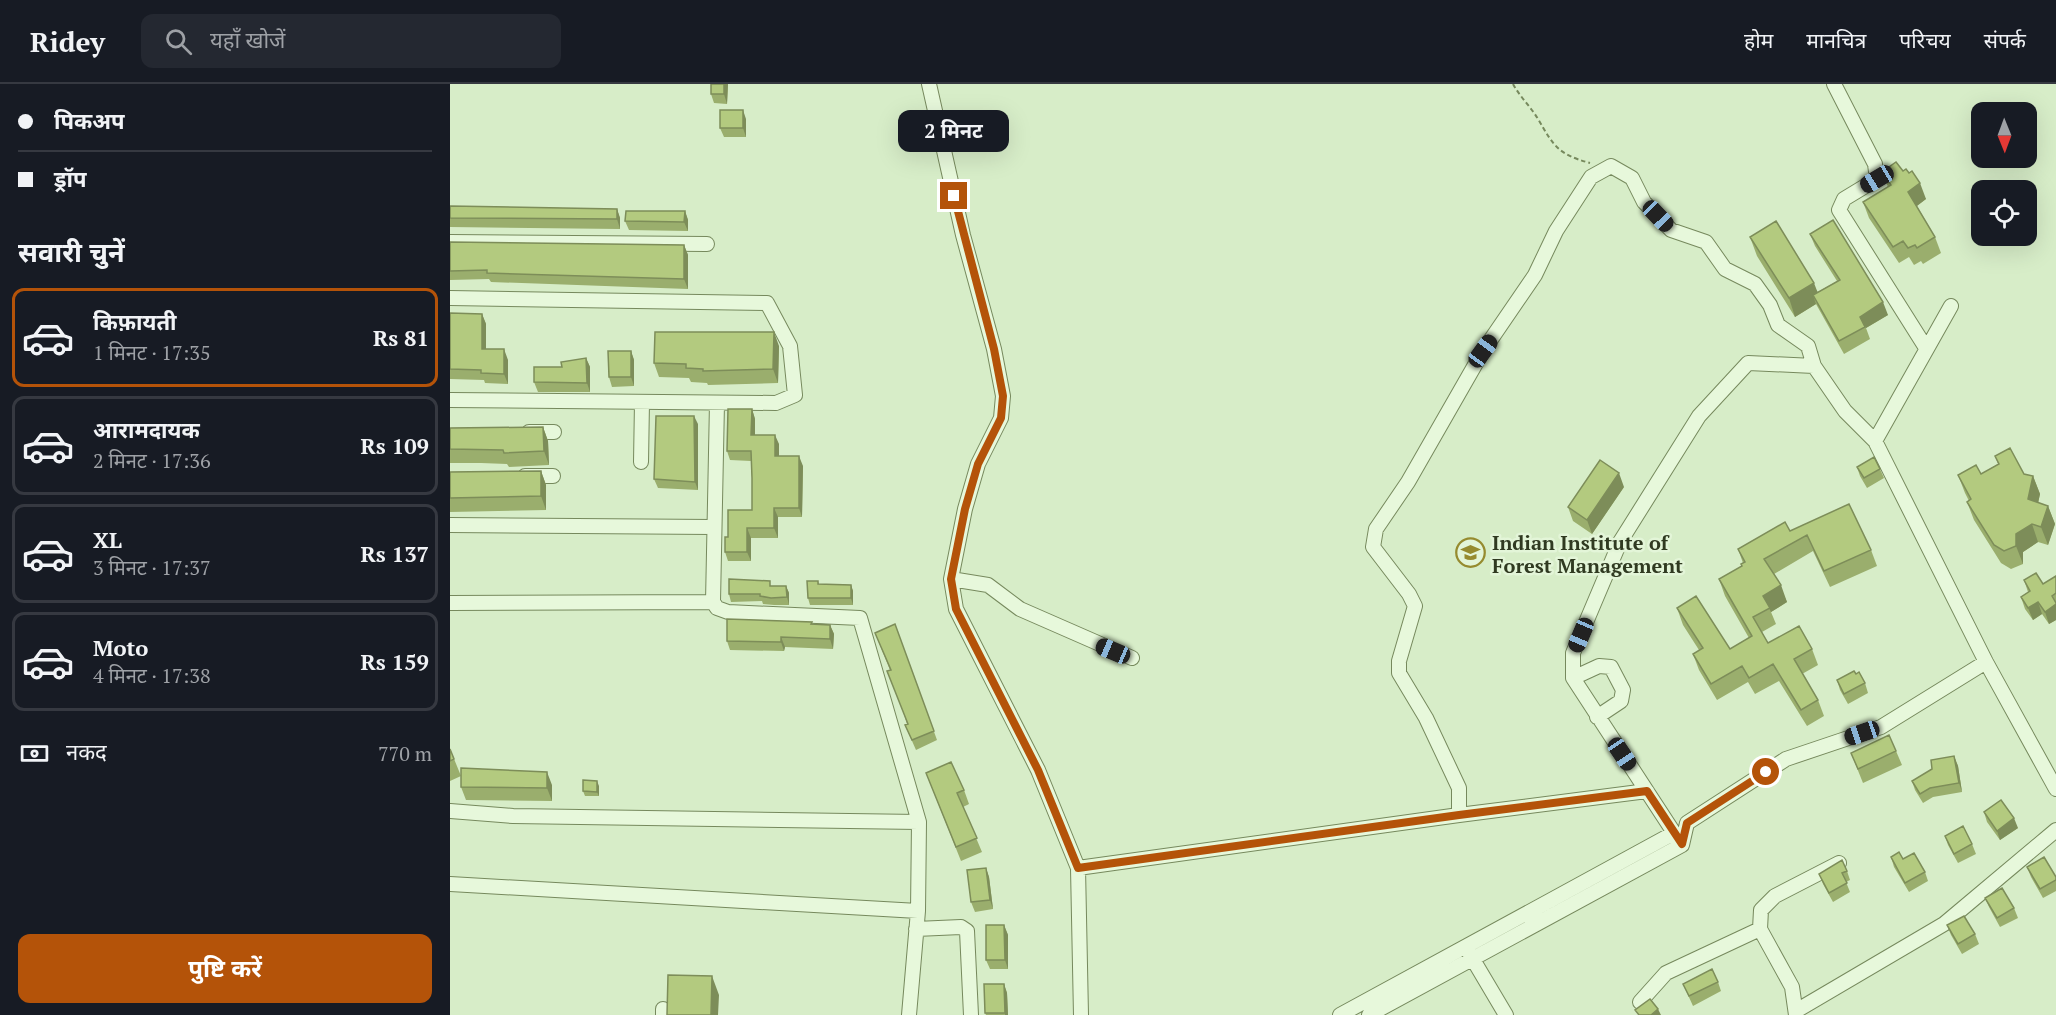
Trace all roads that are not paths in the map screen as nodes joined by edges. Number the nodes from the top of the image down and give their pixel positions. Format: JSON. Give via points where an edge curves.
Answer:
{"nodes":[{"id":1,"x":929,"y":84,"type":"edge"},
{"id":2,"x":1834,"y":84,"type":"edge"},
{"id":3,"x":450,"y":242,"type":"edge"},
{"id":4,"x":707,"y":244,"type":"dead end"},
{"id":5,"x":450,"y":298,"type":"edge"},
{"id":6,"x":1951,"y":306,"type":"dead end"},
{"id":7,"x":1926,"y":348,"type":"junction"},
{"id":8,"x":1814,"y":366,"type":"junction"},
{"id":9,"x":450,"y":400,"type":"edge"},
{"id":10,"x":642,"y":402,"type":"junction"},
{"id":11,"x":717,"y":403,"type":"junction"},
{"id":12,"x":519,"y":432,"type":"edge"},
{"id":13,"x":554,"y":432,"type":"dead end"},
{"id":14,"x":1875,"y":441,"type":"junction"},
{"id":15,"x":641,"y":462,"type":"dead end"},
{"id":16,"x":553,"y":476,"type":"dead end"},
{"id":17,"x":507,"y":477,"type":"edge"},
{"id":18,"x":450,"y":525,"type":"edge"},
{"id":19,"x":713,"y":527,"type":"junction"},
{"id":20,"x":951,"y":579,"type":"junction"},
{"id":21,"x":713,"y":602,"type":"junction"},
{"id":22,"x":450,"y":603,"type":"edge"},
{"id":23,"x":1132,"y":658,"type":"dead end"},
{"id":24,"x":1986,"y":662,"type":"junction"},
{"id":25,"x":1572,"y":678,"type":"junction"},
{"id":26,"x":1597,"y":717,"type":"junction"},
{"id":27,"x":2056,"y":789,"type":"edge"},
{"id":28,"x":1647,"y":791,"type":"junction"},
{"id":29,"x":450,"y":811,"type":"edge"},
{"id":30,"x":1459,"y":815,"type":"junction"},
{"id":31,"x":919,"y":822,"type":"junction"},
{"id":32,"x":2056,"y":830,"type":"edge"},
{"id":33,"x":1678,"y":839,"type":"junction"},
{"id":34,"x":1839,"y":863,"type":"edge"},
{"id":35,"x":1078,"y":868,"type":"junction"},
{"id":36,"x":450,"y":884,"type":"edge"},
{"id":37,"x":918,"y":910,"type":"junction"},
{"id":38,"x":916,"y":929,"type":"junction"},
{"id":39,"x":1760,"y":929,"type":"junction"},
{"id":40,"x":1469,"y":952,"type":"junction"},
{"id":41,"x":1640,"y":1002,"type":"dead end"},
{"id":42,"x":1796,"y":1013,"type":"edge"},
{"id":43,"x":909,"y":1015,"type":"edge"},
{"id":44,"x":971,"y":1015,"type":"edge"},
{"id":45,"x":1082,"y":1015,"type":"edge"},
{"id":46,"x":1340,"y":1015,"type":"edge"},
{"id":47,"x":1368,"y":1015,"type":"edge"},
{"id":48,"x":1506,"y":1015,"type":"edge"}],
"edges":[{"from":1,"to":20,"type":"street","via":[[1003,396],[1001,418],[978,464],[965,509]]},
{"from":2,"to":7,"type":"street","via":[[1875,164],[1877,179],[1844,199],[1839,210]]},
{"from":3,"to":4,"type":"street"},
{"from":5,"to":11,"type":"street","via":[[766,303],[790,346],[795,395],[776,403]]},
{"from":6,"to":7,"type":"street"},
{"from":7,"to":14,"type":"street"},
{"from":8,"to":14,"type":"street","via":[[1845,411]]},
{"from":8,"to":25,"type":"street","via":[[1748,363],[1699,416],[1620,542],[1573,653]]},
{"from":8,"to":30,"type":"street","via":[[1808,346],[1778,325],[1755,284],[1725,269],[1706,242],[1671,230],[1644,202],[1632,178],[1611,166],[1591,177],[1376,529],[1373,547],[1415,606],[1399,673],[1426,718],[1459,788]]},
{"from":9,"to":10,"type":"street"},
{"from":10,"to":11,"type":"street"},
{"from":10,"to":15,"type":"street"},
{"from":11,"to":19,"type":"street"},
{"from":12,"to":13,"type":"street"},
{"from":14,"to":24,"type":"street"},
{"from":16,"to":17,"type":"street"},
{"from":18,"to":19,"type":"street"},
{"from":19,"to":21,"type":"street"},
{"from":20,"to":23,"type":"street","via":[[988,585],[1020,609]]},
{"from":20,"to":35,"type":"street","via":[[956,609],[1038,770]]},
{"from":21,"to":22,"type":"street"},
{"from":21,"to":31,"type":"street","via":[[728,612],[860,618]]},
{"from":24,"to":27,"type":"street"},
{"from":24,"to":33,"type":"street","via":[[1881,727],[1786,759],[1687,823]]},
{"from":25,"to":26,"type":"street"},
{"from":25,"to":26,"type":"street","via":[[1599,666],[1611,667],[1623,690],[1621,701]]},
{"from":26,"to":28,"type":"street"},
{"from":28,"to":30,"type":"street"},
{"from":28,"to":33,"type":"street"},
{"from":29,"to":31,"type":"street","via":[[525,816]]},
{"from":30,"to":35,"type":"street"},
{"from":31,"to":37,"type":"street"},
{"from":32,"to":42,"type":"street","via":[[1944,924]]},
{"from":33,"to":40,"type":"street"},
{"from":34,"to":39,"type":"street","via":[[1776,896],[1761,910]]},
{"from":35,"to":45,"type":"street"},
{"from":36,"to":37,"type":"street"},
{"from":37,"to":38,"type":"street"},
{"from":38,"to":43,"type":"street"},
{"from":38,"to":44,"type":"street","via":[[961,927],[967,931]]},
{"from":39,"to":41,"type":"street","via":[[1666,973]]},
{"from":39,"to":42,"type":"street","via":[[1792,987]]},
{"from":40,"to":46,"type":"street"},
{"from":40,"to":47,"type":"street"},
{"from":40,"to":48,"type":"street"}]}
